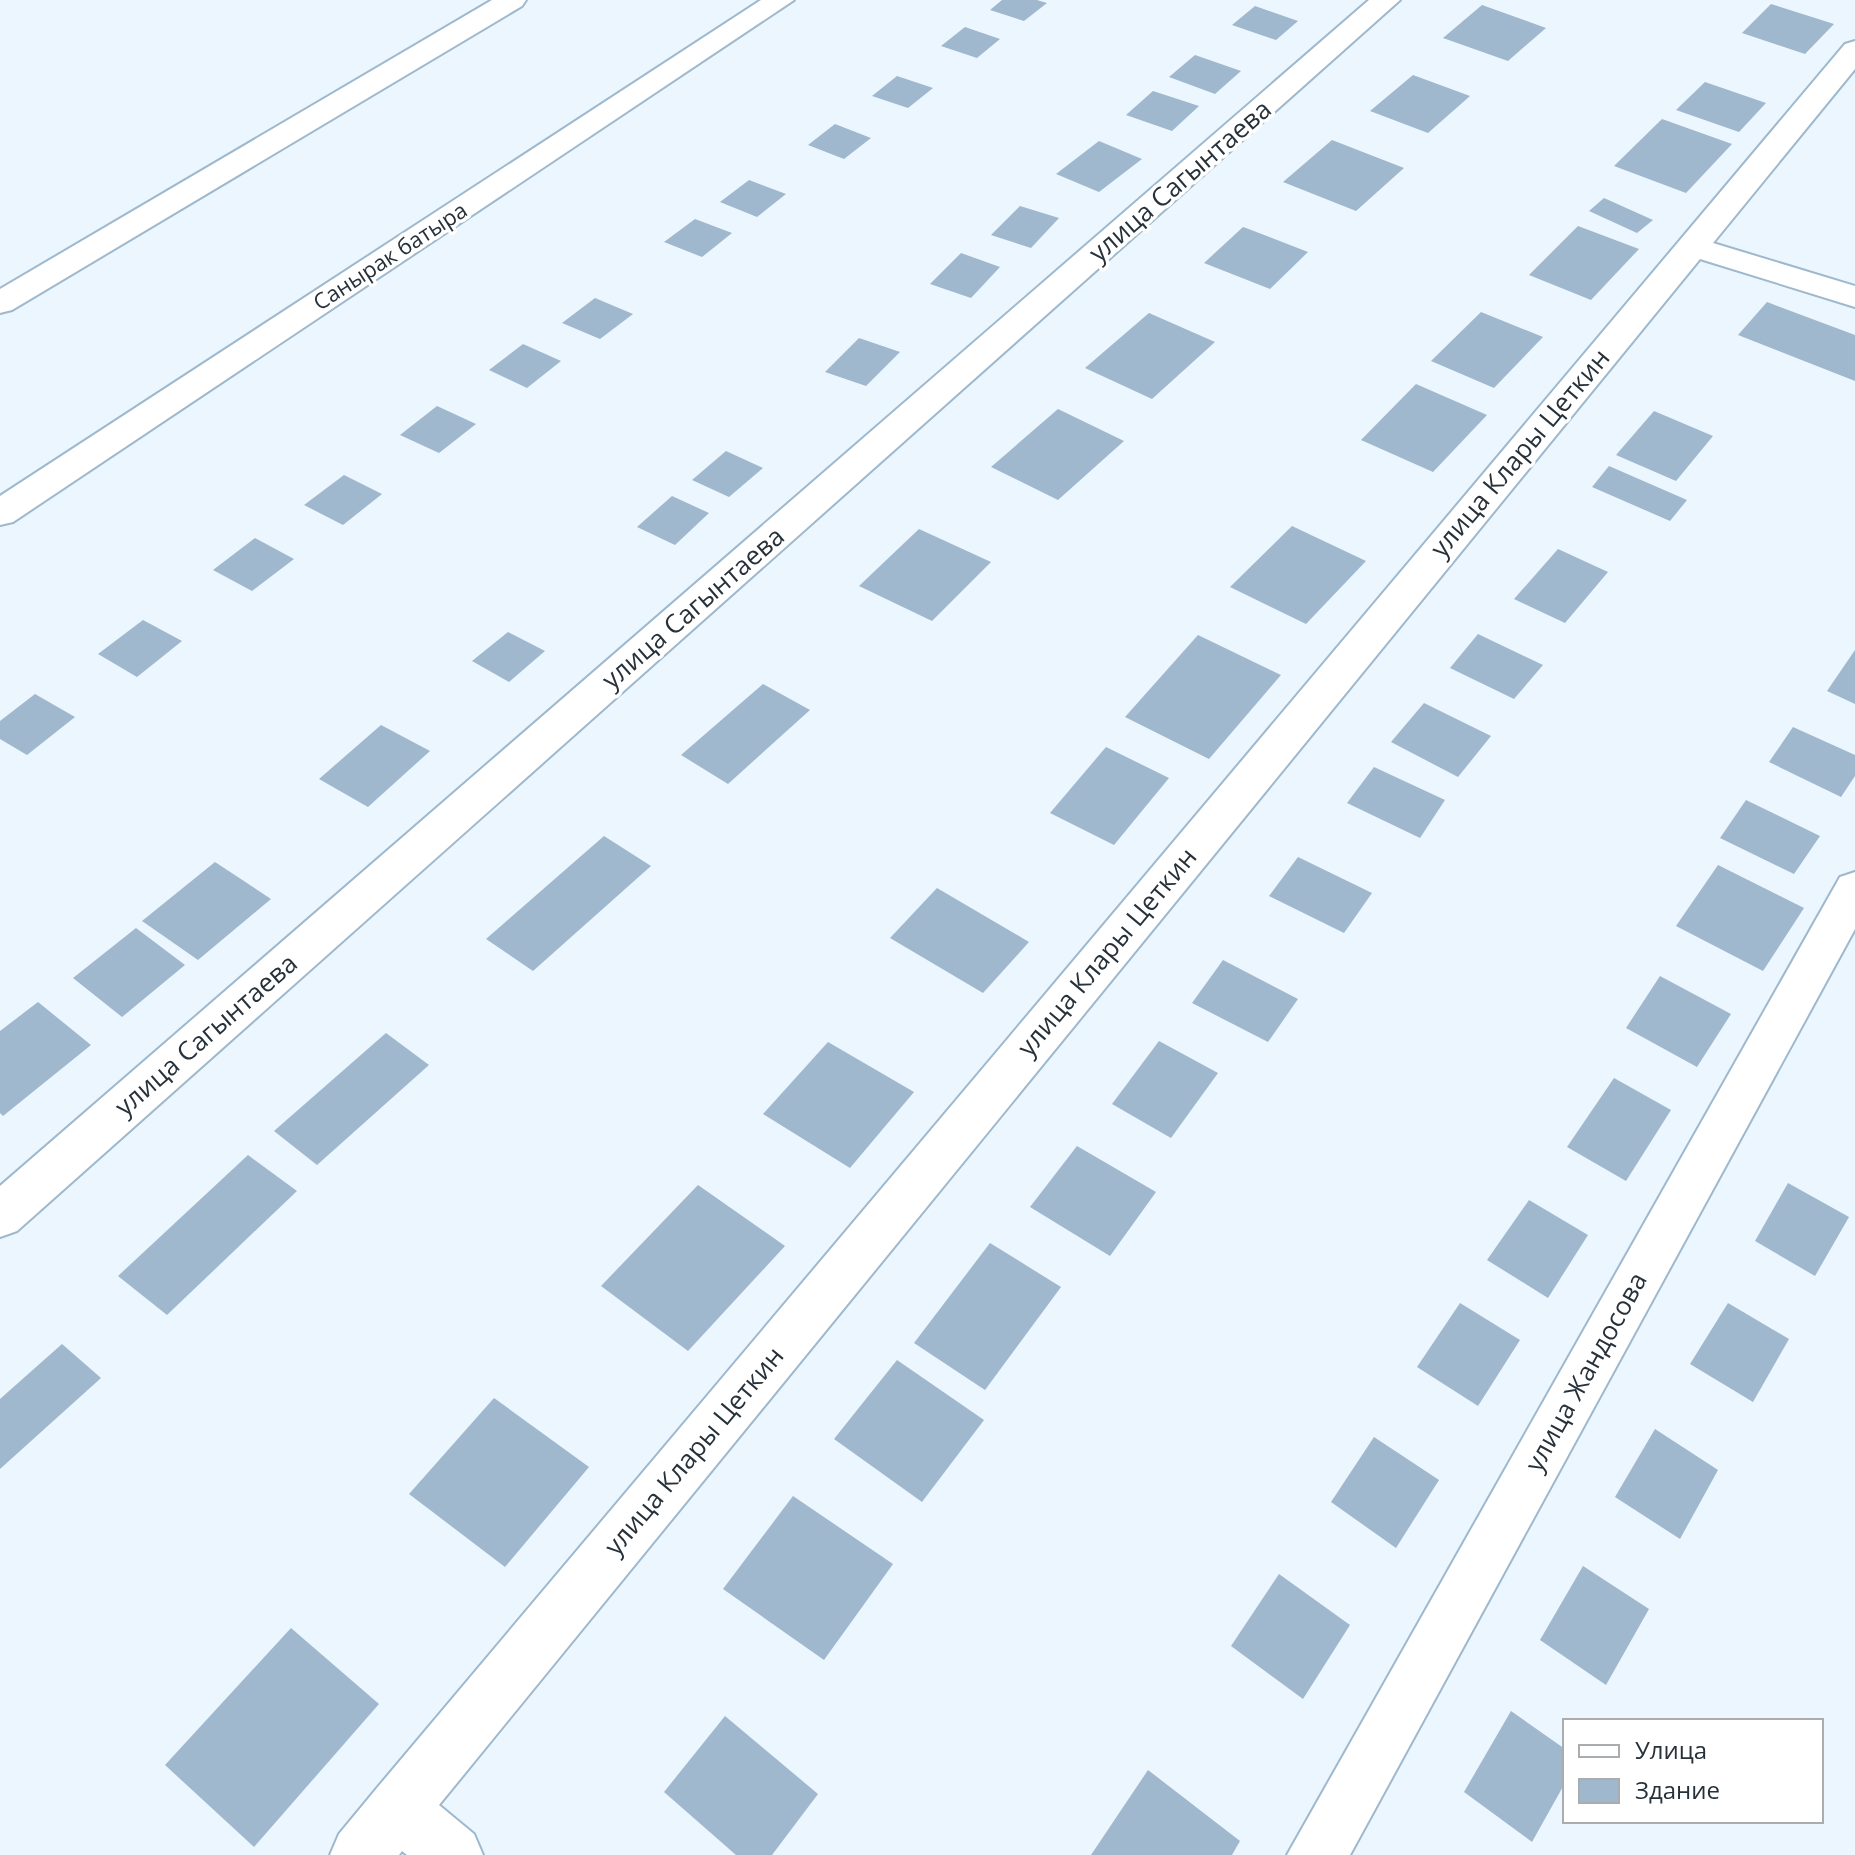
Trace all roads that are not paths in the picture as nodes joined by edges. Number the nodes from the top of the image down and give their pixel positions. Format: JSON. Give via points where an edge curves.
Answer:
{"nodes":[{"id":1,"x":512,"y":0,"type":"edge"},
{"id":2,"x":780,"y":0,"type":"edge"},
{"id":3,"x":1386,"y":0,"type":"edge"},
{"id":4,"x":1855,"y":50,"type":"edge"},
{"id":5,"x":1691,"y":246,"type":"junction"},
{"id":6,"x":1855,"y":297,"type":"edge"},
{"id":7,"x":0,"y":303,"type":"edge"},
{"id":8,"x":0,"y":513,"type":"edge"},
{"id":9,"x":1855,"y":889,"type":"edge"},
{"id":10,"x":0,"y":1216,"type":"edge"},
{"id":11,"x":398,"y":1809,"type":"junction"},
{"id":12,"x":360,"y":1855,"type":"edge"},
{"id":13,"x":453,"y":1855,"type":"edge"},
{"id":14,"x":1317,"y":1855,"type":"edge"}],
"edges":[{"from":1,"to":7,"type":"street"},
{"from":2,"to":8,"type":"street","name":"Санырак батыра"},
{"from":3,"to":10,"type":"street","name":"улица Сагынтаева"},
{"from":4,"to":5,"type":"street","name":"улица Клары Цеткин"},
{"from":5,"to":6,"type":"street"},
{"from":5,"to":11,"type":"street","name":"улица Клары Цеткин"},
{"from":9,"to":14,"type":"street","name":"улица Жандосова"},
{"from":11,"to":12,"type":"street","name":"улица Клары Цеткин"},
{"from":11,"to":13,"type":"street"}]}
